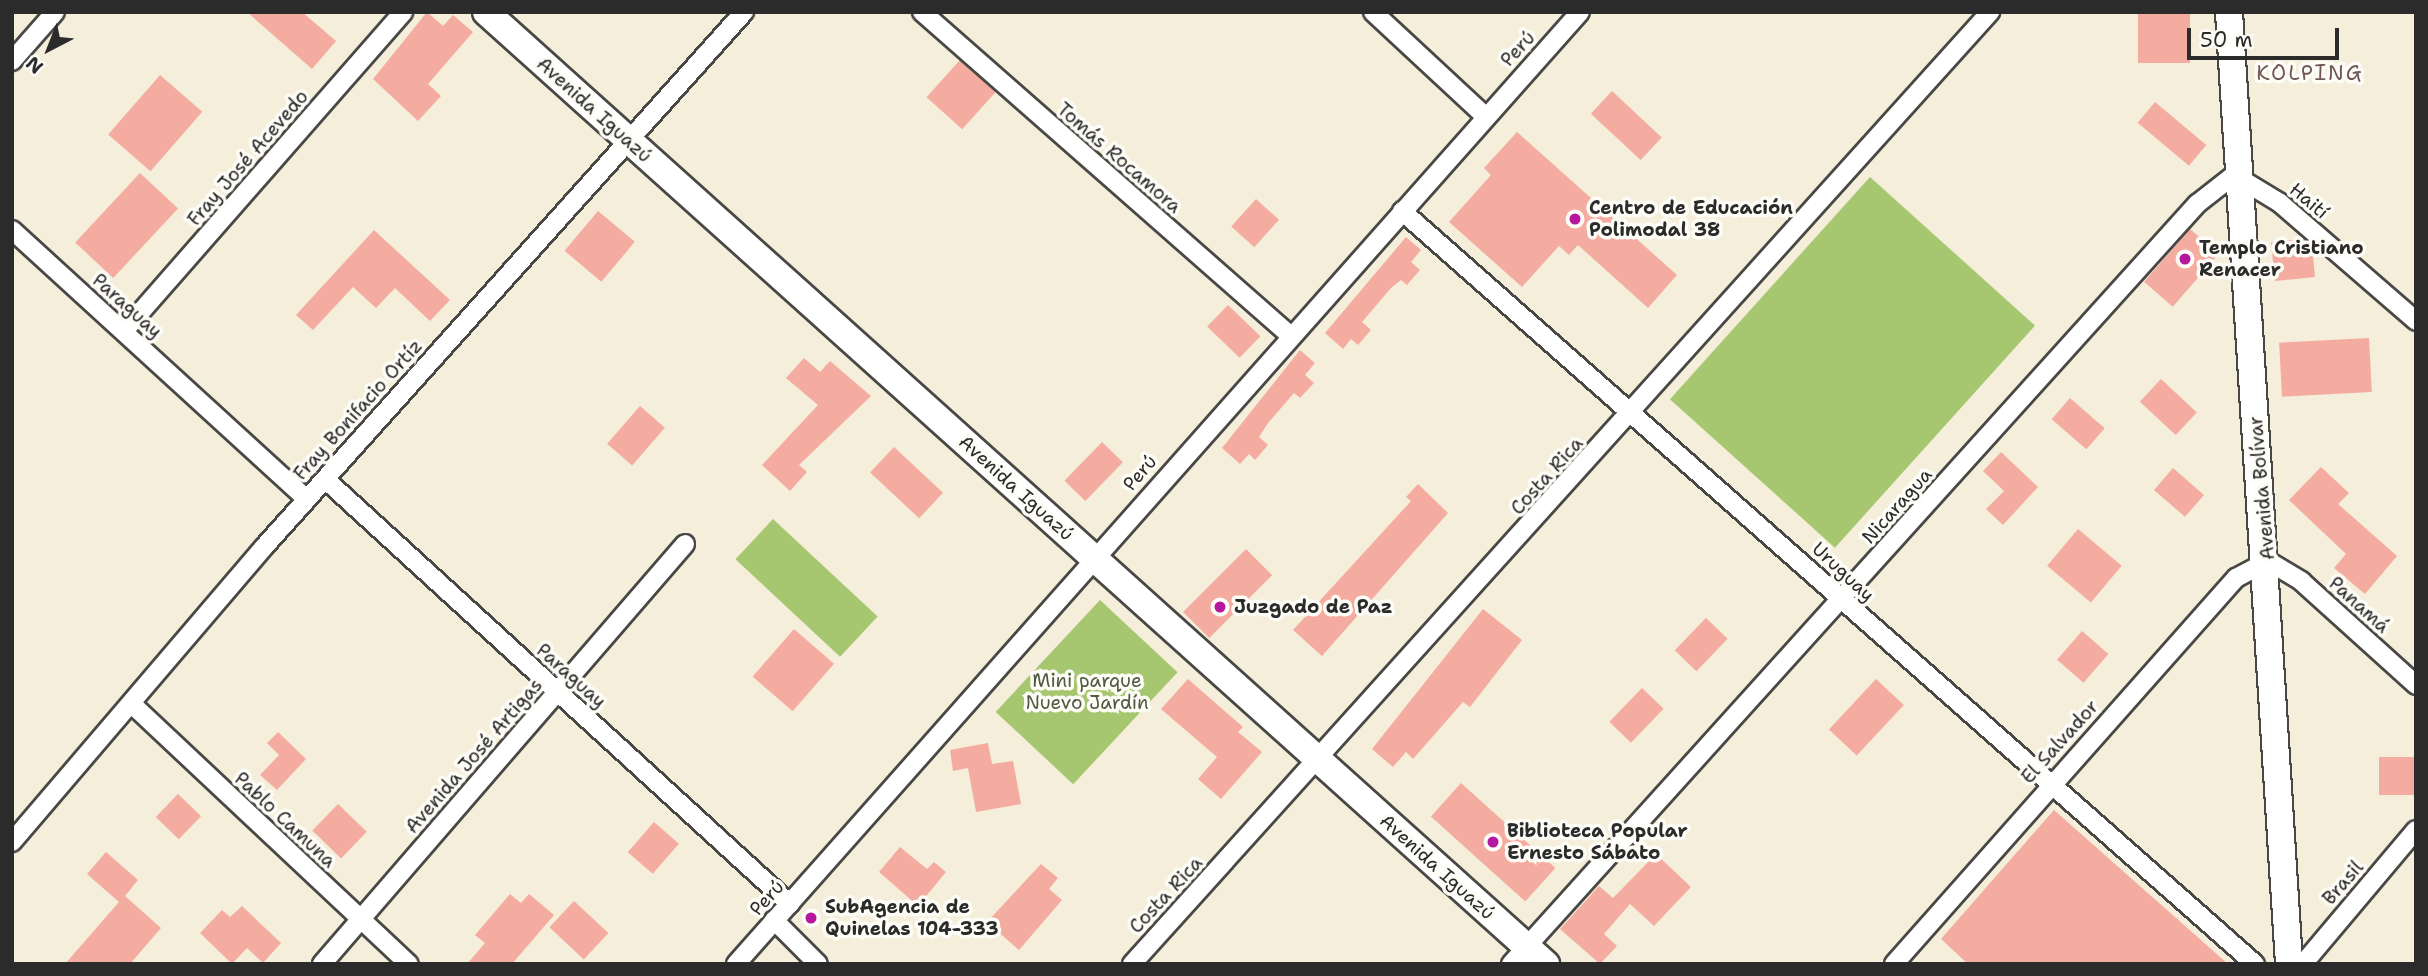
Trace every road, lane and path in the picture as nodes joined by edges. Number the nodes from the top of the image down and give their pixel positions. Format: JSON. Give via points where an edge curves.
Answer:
{"nodes":[{"id":1,"x":55,"y":12,"type":"edge"},
{"id":2,"x":403,"y":12,"type":"edge"},
{"id":3,"x":486,"y":12,"type":"edge"},
{"id":4,"x":744,"y":12,"type":"edge"},
{"id":5,"x":922,"y":12,"type":"edge"},
{"id":6,"x":1373,"y":12,"type":"edge"},
{"id":7,"x":1580,"y":12,"type":"edge"},
{"id":8,"x":1990,"y":12,"type":"edge"},
{"id":9,"x":2229,"y":12,"type":"edge"},
{"id":10,"x":12,"y":61,"type":"edge"},
{"id":11,"x":1484,"y":116,"type":"junction"},
{"id":12,"x":626,"y":139,"type":"junction"},
{"id":13,"x":2234,"y":175,"type":"junction"},
{"id":14,"x":1402,"y":211,"type":"junction"},
{"id":15,"x":12,"y":230,"type":"edge"},
{"id":16,"x":2416,"y":321,"type":"edge"},
{"id":17,"x":124,"y":331,"type":"junction"},
{"id":18,"x":1289,"y":334,"type":"junction"},
{"id":19,"x":1633,"y":412,"type":"junction"},
{"id":20,"x":325,"y":479,"type":"junction"},
{"id":21,"x":307,"y":499,"type":"junction"},
{"id":22,"x":685,"y":544,"type":"dead end"},
{"id":23,"x":1094,"y":557,"type":"junction"},
{"id":24,"x":2268,"y":562,"type":"junction"},
{"id":25,"x":1841,"y":600,"type":"junction"},
{"id":26,"x":2416,"y":685,"type":"edge"},
{"id":27,"x":557,"y":692,"type":"junction"},
{"id":28,"x":134,"y":706,"type":"junction"},
{"id":29,"x":1318,"y":761,"type":"junction"},
{"id":30,"x":2050,"y":784,"type":"junction"},
{"id":31,"x":2416,"y":830,"type":"edge"},
{"id":32,"x":12,"y":842,"type":"edge"},
{"id":33,"x":790,"y":904,"type":"junction"},
{"id":34,"x":360,"y":920,"type":"junction"},
{"id":35,"x":774,"y":920,"type":"junction"},
{"id":36,"x":1518,"y":955,"type":"edge"},
{"id":37,"x":322,"y":964,"type":"edge"},
{"id":38,"x":409,"y":964,"type":"edge"},
{"id":39,"x":736,"y":964,"type":"edge"},
{"id":40,"x":818,"y":964,"type":"edge"},
{"id":41,"x":1132,"y":964,"type":"edge"},
{"id":42,"x":1546,"y":964,"type":"edge"},
{"id":43,"x":1894,"y":964,"type":"edge"},
{"id":44,"x":2255,"y":964,"type":"edge"},
{"id":45,"x":2289,"y":964,"type":"edge"},
{"id":46,"x":2303,"y":964,"type":"edge"}],
"edges":[{"from":1,"to":10,"type":"street"},
{"from":2,"to":17,"type":"street","name":"Fray José Acevedo"},
{"from":3,"to":12,"type":"main road","name":"Avenida Iguazú"},
{"from":4,"to":12,"type":"street","name":"Fray Bonifacio Ortíz"},
{"from":5,"to":18,"type":"street","name":"Tomás Rocamora"},
{"from":6,"to":11,"type":"street"},
{"from":7,"to":11,"type":"street","name":"Perú"},
{"from":8,"to":19,"type":"street","name":"Costa Rica"},
{"from":9,"to":13,"type":"main road","name":"Avenida Bolívar"},
{"from":11,"to":14,"type":"street","name":"Perú"},
{"from":12,"to":20,"type":"street","name":"Fray Bonifacio Ortíz"},
{"from":12,"to":23,"type":"main road","name":"Avenida Iguazú"},
{"from":13,"to":16,"type":"street","name":"Haití","via":[[2280,203]]},
{"from":13,"to":24,"type":"main road","name":"Avenida Bolívar"},
{"from":13,"to":25,"type":"street","name":"Nicaragua","via":[[2197,204]]},
{"from":14,"to":18,"type":"street","name":"Perú"},
{"from":14,"to":19,"type":"street","name":"Uruguay"},
{"from":15,"to":17,"type":"street","name":"Paraguay"},
{"from":17,"to":21,"type":"street","name":"Paraguay"},
{"from":18,"to":23,"type":"street","name":"Perú"},
{"from":19,"to":25,"type":"street","name":"Uruguay"},
{"from":19,"to":29,"type":"street","name":"Costa Rica"},
{"from":20,"to":21,"type":"street","name":"Fray Bonifacio Ortíz"},
{"from":20,"to":27,"type":"street","name":"Paraguay"},
{"from":21,"to":28,"type":"street","name":"Fray Bonifacio Ortíz"},
{"from":22,"to":27,"type":"street","name":"Avenida José Artigas"},
{"from":23,"to":29,"type":"main road","name":"Avenida Iguazú"},
{"from":23,"to":33,"type":"street","name":"Perú"},
{"from":24,"to":26,"type":"street","name":"Panamá","via":[[2301,581]]},
{"from":24,"to":30,"type":"street","name":"El Salvador","via":[[2236,578]]},
{"from":24,"to":45,"type":"main road","name":"Avenida Bolívar"},
{"from":25,"to":30,"type":"street","name":"Uruguay"},
{"from":25,"to":36,"type":"street","name":"Nicaragua"},
{"from":27,"to":33,"type":"street","name":"Paraguay"},
{"from":27,"to":34,"type":"street","name":"Avenida José Artigas"},
{"from":28,"to":32,"type":"street","name":"Fray Bonifacio Ortíz"},
{"from":28,"to":34,"type":"street","name":"Pablo Camuna"},
{"from":29,"to":36,"type":"main road","name":"Avenida Iguazú"},
{"from":29,"to":41,"type":"street","name":"Costa Rica"},
{"from":30,"to":43,"type":"street","name":"El Salvador"},
{"from":30,"to":44,"type":"street","name":"Uruguay"},
{"from":31,"to":46,"type":"street","name":"Brasil"},
{"from":33,"to":35,"type":"street","name":"Perú"},
{"from":34,"to":37,"type":"street","name":"Avenida José Artigas"},
{"from":34,"to":38,"type":"street","name":"Pablo Camuna"},
{"from":35,"to":39,"type":"street","name":"Perú"},
{"from":35,"to":40,"type":"street"},
{"from":36,"to":42,"type":"main road","name":"Avenida Iguazú"}]}
